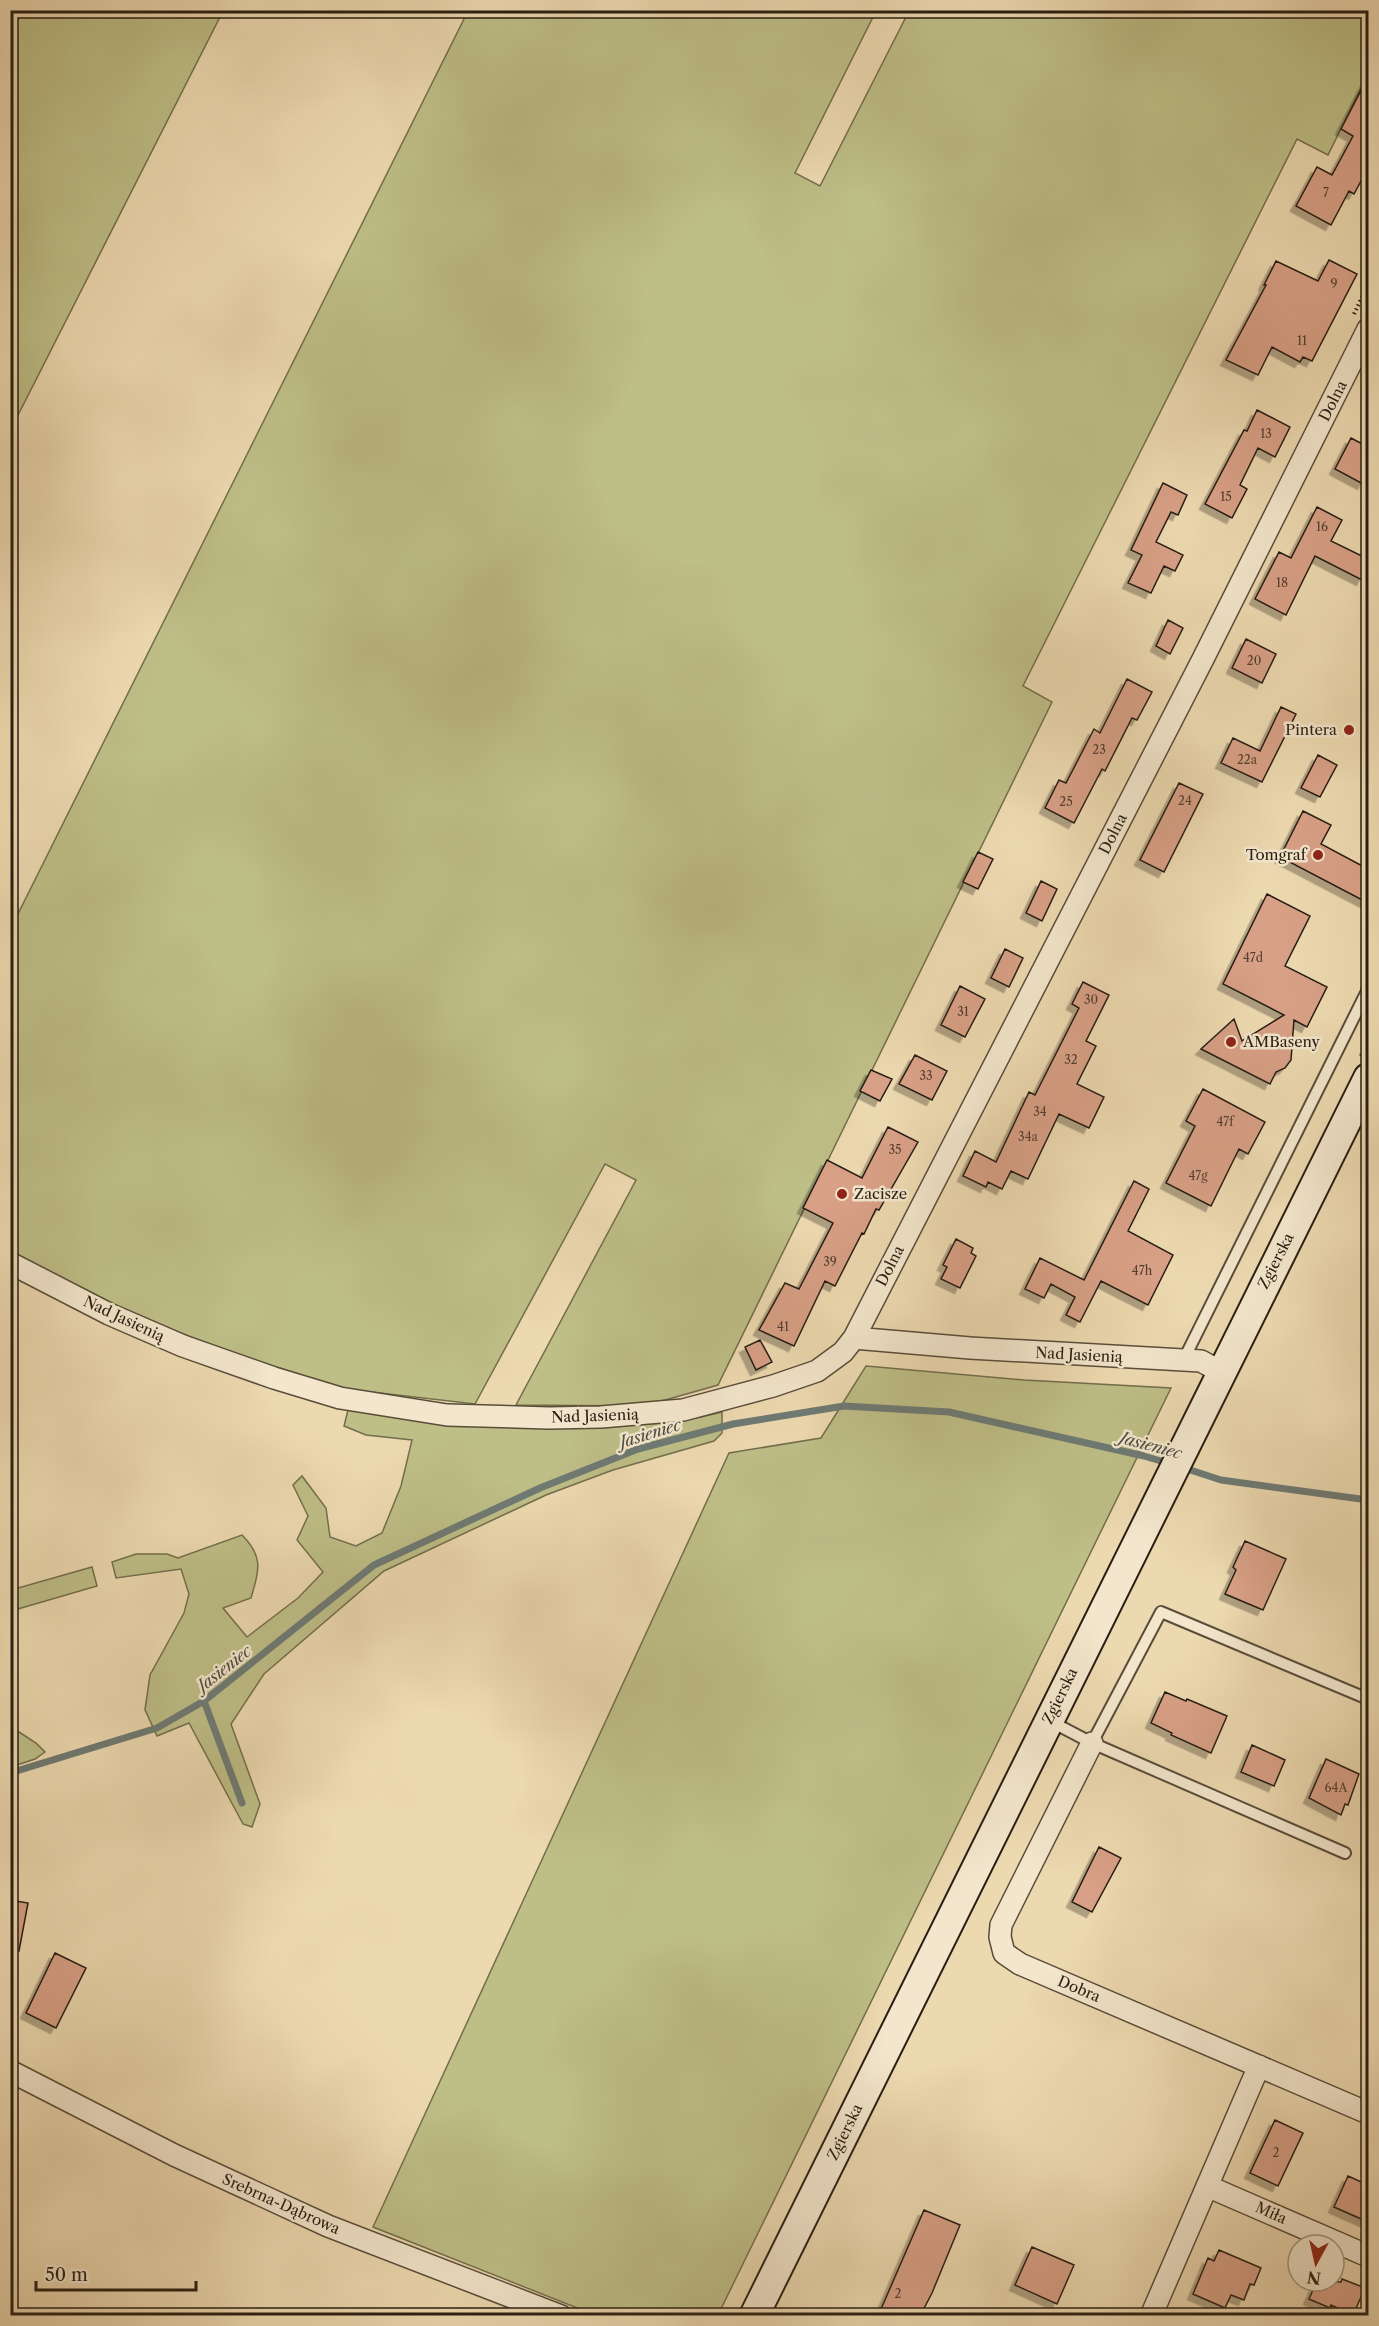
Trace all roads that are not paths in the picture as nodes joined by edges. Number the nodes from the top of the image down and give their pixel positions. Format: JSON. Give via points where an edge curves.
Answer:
{"nodes":[{"id":1,"x":1368,"y":329,"type":"edge"},
{"id":2,"x":1368,"y":989,"type":"edge"},
{"id":3,"x":1368,"y":1078,"type":"edge"},
{"id":4,"x":10,"y":1263,"type":"edge"},
{"id":5,"x":854,"y":1338,"type":"junction"},
{"id":6,"x":1183,"y":1361,"type":"junction"},
{"id":7,"x":1221,"y":1372,"type":"junction"},
{"id":8,"x":1368,"y":1699,"type":"edge"},
{"id":9,"x":1048,"y":1720,"type":"junction"},
{"id":10,"x":1092,"y":1743,"type":"junction"},
{"id":11,"x":1345,"y":1853,"type":"dead end"},
{"id":12,"x":1259,"y":2066,"type":"junction"},
{"id":13,"x":10,"y":2071,"type":"edge"},
{"id":14,"x":1368,"y":2114,"type":"edge"},
{"id":15,"x":1207,"y":2186,"type":"junction"},
{"id":16,"x":1368,"y":2256,"type":"edge"},
{"id":17,"x":561,"y":2316,"type":"edge"},
{"id":18,"x":754,"y":2316,"type":"edge"},
{"id":19,"x":1151,"y":2316,"type":"edge"}],
"edges":[{"from":1,"to":5,"type":"street","name":"Dolna"},
{"from":2,"to":6,"type":"lane"},
{"from":3,"to":7,"type":"main road","name":"Zgierska"},
{"from":4,"to":5,"type":"street","name":"Nad Jasienią","via":[[109,1314],[244,1368],[340,1398],[447,1415],[591,1418],[683,1410],[817,1371],[843,1352]]},
{"from":5,"to":6,"type":"street","name":"Nad Jasienią"},
{"from":6,"to":7,"type":"street","name":"Nad Jasienią","via":[[1201,1361]]},
{"from":7,"to":9,"type":"main road","name":"Zgierska"},
{"from":8,"to":10,"type":"lane","via":[[1161,1612]]},
{"from":9,"to":10,"type":"lane"},
{"from":9,"to":18,"type":"main road","name":"Zgierska"},
{"from":10,"to":11,"type":"lane"},
{"from":10,"to":12,"type":"street","name":"Dobra","via":[[1001,1925],[1004,1953],[1020,1964]]},
{"from":12,"to":14,"type":"street","name":"Dobra"},
{"from":12,"to":15,"type":"street"},
{"from":13,"to":17,"type":"street","name":"Srebrna-Dąbrowa","via":[[174,2155],[328,2226]]},
{"from":15,"to":16,"type":"street","name":"Miła"},
{"from":15,"to":19,"type":"street"}]}
